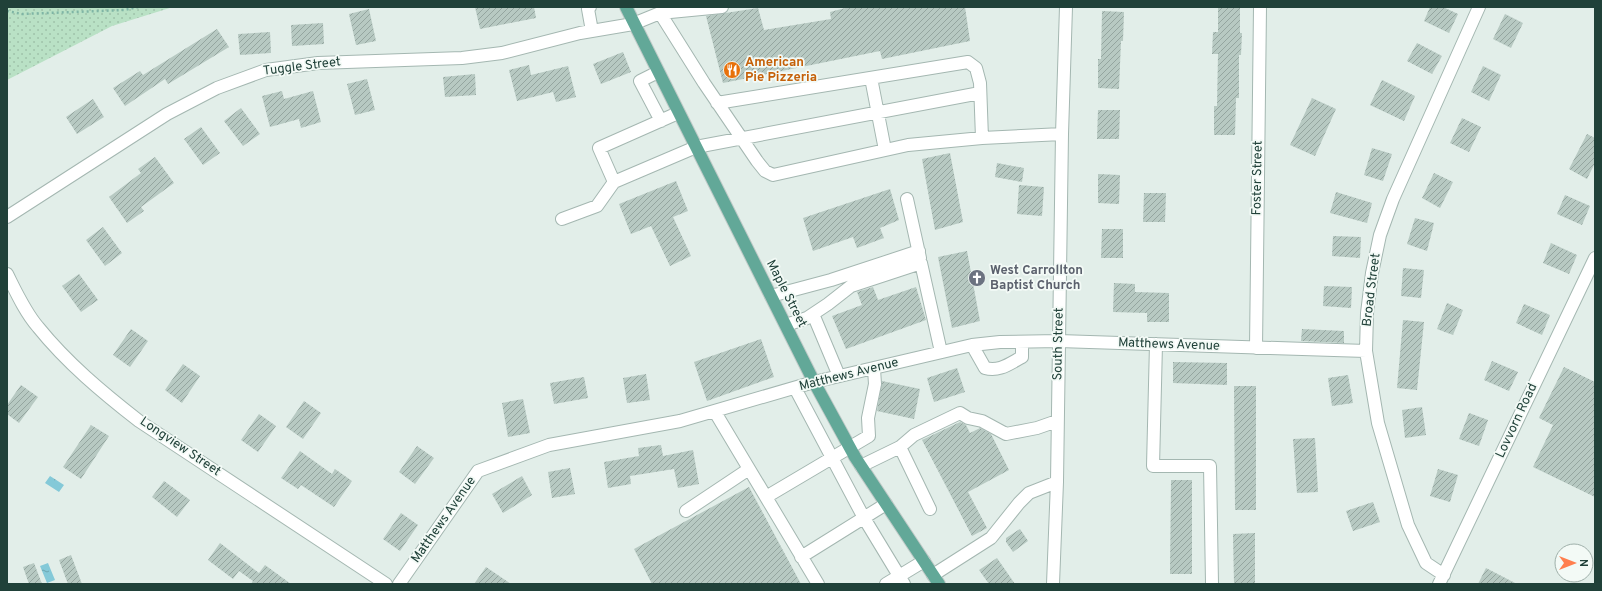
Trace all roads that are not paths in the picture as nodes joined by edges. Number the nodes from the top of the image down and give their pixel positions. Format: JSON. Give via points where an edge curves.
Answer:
{"nodes":[{"id":1,"x":590,"y":7,"type":"edge"},
{"id":2,"x":626,"y":7,"type":"edge"},
{"id":3,"x":674,"y":7,"type":"edge"},
{"id":4,"x":722,"y":7,"type":"edge"},
{"id":5,"x":1066,"y":7,"type":"edge"},
{"id":6,"x":1260,"y":7,"type":"edge"},
{"id":7,"x":1479,"y":7,"type":"edge"},
{"id":8,"x":660,"y":13,"type":"junction"},
{"id":9,"x":633,"y":24,"type":"junction"},
{"id":10,"x":592,"y":31,"type":"junction"},
{"id":11,"x":658,"y":72,"type":"junction"},
{"id":12,"x":871,"y":78,"type":"junction"},
{"id":13,"x":980,"y":93,"type":"junction"},
{"id":14,"x":718,"y":102,"type":"junction"},
{"id":15,"x":678,"y":113,"type":"junction"},
{"id":16,"x":878,"y":113,"type":"junction"},
{"id":17,"x":661,"y":121,"type":"junction"},
{"id":18,"x":1062,"y":134,"type":"junction"},
{"id":19,"x":741,"y":138,"type":"junction"},
{"id":20,"x":982,"y":138,"type":"junction"},
{"id":21,"x":696,"y":147,"type":"junction"},
{"id":22,"x":885,"y":150,"type":"junction"},
{"id":23,"x":614,"y":182,"type":"junction"},
{"id":24,"x":907,"y":199,"type":"dead end"},
{"id":25,"x":7,"y":217,"type":"edge"},
{"id":26,"x":562,"y":219,"type":"dead end"},
{"id":27,"x":919,"y":251,"type":"junction"},
{"id":28,"x":1595,"y":258,"type":"edge"},
{"id":29,"x":921,"y":264,"type":"junction"},
{"id":30,"x":7,"y":274,"type":"edge"},
{"id":31,"x":771,"y":296,"type":"junction"},
{"id":32,"x":813,"y":314,"type":"junction"},
{"id":33,"x":786,"y":325,"type":"junction"},
{"id":34,"x":1059,"y":341,"type":"junction"},
{"id":35,"x":1022,"y":342,"type":"junction"},
{"id":36,"x":1156,"y":344,"type":"junction"},
{"id":37,"x":972,"y":345,"type":"junction"},
{"id":38,"x":1256,"y":348,"type":"junction"},
{"id":39,"x":1366,"y":351,"type":"junction"},
{"id":40,"x":941,"y":352,"type":"junction"},
{"id":41,"x":874,"y":369,"type":"junction"},
{"id":42,"x":839,"y":376,"type":"junction"},
{"id":43,"x":814,"y":382,"type":"junction"},
{"id":44,"x":795,"y":388,"type":"junction"},
{"id":45,"x":715,"y":412,"type":"junction"},
{"id":46,"x":1057,"y":421,"type":"junction"},
{"id":47,"x":900,"y":447,"type":"junction"},
{"id":48,"x":850,"y":448,"type":"junction"},
{"id":49,"x":831,"y":459,"type":"junction"},
{"id":50,"x":861,"y":466,"type":"junction"},
{"id":51,"x":749,"y":469,"type":"junction"},
{"id":52,"x":1057,"y":482,"type":"junction"},
{"id":53,"x":766,"y":497,"type":"junction"},
{"id":54,"x":886,"y":504,"type":"junction"},
{"id":55,"x":930,"y":509,"type":"dead end"},
{"id":56,"x":686,"y":511,"type":"dead end"},
{"id":57,"x":864,"y":518,"type":"junction"},
{"id":58,"x":801,"y":557,"type":"junction"},
{"id":59,"x":924,"y":561,"type":"junction"},
{"id":60,"x":1442,"y":579,"type":"edge"},
{"id":61,"x":902,"y":580,"type":"edge"},
{"id":62,"x":936,"y":580,"type":"edge"},
{"id":63,"x":1212,"y":583,"type":"dead end"},
{"id":64,"x":386,"y":584,"type":"edge"},
{"id":65,"x":399,"y":584,"type":"edge"},
{"id":66,"x":818,"y":584,"type":"edge"},
{"id":67,"x":886,"y":584,"type":"edge"},
{"id":68,"x":1053,"y":584,"type":"edge"}],
"edges":[{"from":1,"to":10,"type":"street","via":[[588,9]]},
{"from":2,"to":9,"type":"main road","name":"Maple Street"},
{"from":3,"to":8,"type":"street","name":"Tuggle Street"},
{"from":4,"to":8,"type":"street"},
{"from":5,"to":18,"type":"street","name":"South Street"},
{"from":6,"to":38,"type":"street","name":"Foster Street"},
{"from":7,"to":39,"type":"street","name":"Broad Street","via":[[1380,235],[1367,313]]},
{"from":8,"to":9,"type":"street","name":"Tuggle Street"},
{"from":8,"to":14,"type":"street"},
{"from":9,"to":10,"type":"street","name":"Tuggle Street"},
{"from":9,"to":11,"type":"main road","name":"Maple Street"},
{"from":10,"to":25,"type":"street","name":"Tuggle Street","via":[[502,53],[462,58],[318,63],[266,70],[217,88],[167,114]]},
{"from":11,"to":15,"type":"main road","name":"Maple Street"},
{"from":11,"to":17,"type":"street","via":[[640,81]]},
{"from":12,"to":13,"type":"street","via":[[968,62],[976,68]]},
{"from":12,"to":14,"type":"street"},
{"from":12,"to":16,"type":"street"},
{"from":13,"to":16,"type":"street"},
{"from":13,"to":20,"type":"street"},
{"from":14,"to":19,"type":"street"},
{"from":15,"to":17,"type":"street"},
{"from":15,"to":21,"type":"main road","name":"Maple Street"},
{"from":16,"to":19,"type":"street"},
{"from":16,"to":22,"type":"street"},
{"from":17,"to":23,"type":"street","via":[[599,148]]},
{"from":18,"to":20,"type":"street"},
{"from":18,"to":34,"type":"street","name":"South Street"},
{"from":19,"to":21,"type":"street"},
{"from":19,"to":22,"type":"street","via":[[765,171],[773,174]]},
{"from":20,"to":22,"type":"street","via":[[908,145]]},
{"from":21,"to":23,"type":"street"},
{"from":21,"to":31,"type":"main road","name":"Maple Street"},
{"from":23,"to":26,"type":"street","via":[[597,206]]},
{"from":24,"to":27,"type":"street"},
{"from":27,"to":29,"type":"street"},
{"from":27,"to":31,"type":"street","via":[[831,280]]},
{"from":28,"to":60,"type":"street","name":"Lovvorn Road"},
{"from":29,"to":32,"type":"street","via":[[851,286]]},
{"from":29,"to":40,"type":"street"},
{"from":30,"to":64,"type":"street","name":"Longview Street","via":[[38,327],[102,393],[139,421]]},
{"from":31,"to":33,"type":"main road","name":"Maple Street"},
{"from":32,"to":33,"type":"street"},
{"from":32,"to":42,"type":"street"},
{"from":33,"to":43,"type":"main road","name":"Maple Street"},
{"from":34,"to":35,"type":"street","name":"Matthews Avenue"},
{"from":34,"to":36,"type":"street","name":"Matthews Avenue"},
{"from":34,"to":46,"type":"street","name":"South Street"},
{"from":35,"to":37,"type":"street","name":"Matthews Avenue"},
{"from":35,"to":37,"type":"street","via":[[1022,357],[1000,369],[992,370],[985,368]]},
{"from":36,"to":38,"type":"street","name":"Matthews Avenue"},
{"from":36,"to":63,"type":"street","via":[[1153,466],[1210,466]]},
{"from":37,"to":40,"type":"street","name":"Matthews Avenue"},
{"from":38,"to":39,"type":"street","name":"Matthews Avenue"},
{"from":39,"to":60,"type":"street","name":"Broad Street","via":[[1378,423],[1408,525],[1426,562]]},
{"from":40,"to":41,"type":"street","name":"Matthews Avenue"},
{"from":41,"to":42,"type":"street","name":"Matthews Avenue"},
{"from":41,"to":48,"type":"street","via":[[875,384],[868,418],[869,436]]},
{"from":42,"to":43,"type":"street","name":"Matthews Avenue"},
{"from":43,"to":44,"type":"street","name":"Matthews Avenue"},
{"from":43,"to":48,"type":"main road","name":"Maple Street"},
{"from":44,"to":45,"type":"street","name":"Matthews Avenue"},
{"from":44,"to":49,"type":"street"},
{"from":45,"to":51,"type":"street"},
{"from":45,"to":65,"type":"street","name":"Matthews Avenue","via":[[680,422],[549,445],[478,471]]},
{"from":46,"to":47,"type":"street","via":[[1006,434],[960,413],[914,436]]},
{"from":46,"to":52,"type":"street","name":"South Street"},
{"from":47,"to":50,"type":"street"},
{"from":47,"to":55,"type":"street"},
{"from":48,"to":49,"type":"street"},
{"from":48,"to":50,"type":"main road","name":"Maple Street"},
{"from":49,"to":53,"type":"street"},
{"from":49,"to":57,"type":"street"},
{"from":50,"to":54,"type":"main road","name":"Maple Street"},
{"from":51,"to":53,"type":"street"},
{"from":51,"to":56,"type":"street"},
{"from":52,"to":62,"type":"street","via":[[1029,492],[991,538]]},
{"from":52,"to":68,"type":"street","name":"South Street"},
{"from":53,"to":58,"type":"street"},
{"from":54,"to":57,"type":"street"},
{"from":54,"to":59,"type":"main road","name":"Maple Street"},
{"from":57,"to":58,"type":"street"},
{"from":57,"to":61,"type":"street"},
{"from":58,"to":66,"type":"street"},
{"from":59,"to":61,"type":"street"},
{"from":59,"to":62,"type":"main road","name":"Maple Street"},
{"from":61,"to":67,"type":"street"}]}
